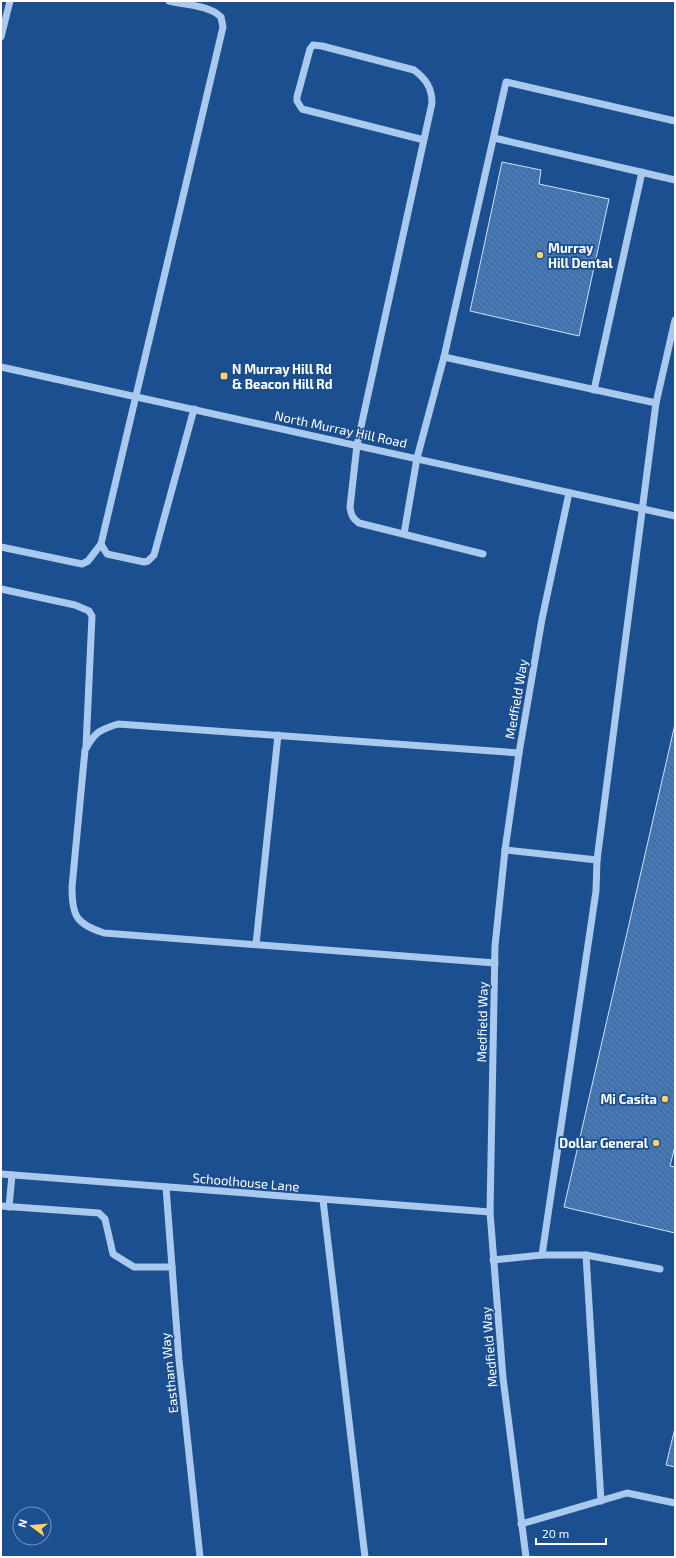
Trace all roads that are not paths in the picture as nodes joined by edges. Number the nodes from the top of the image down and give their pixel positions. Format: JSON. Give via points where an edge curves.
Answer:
{"nodes":[{"id":1,"x":10,"y":1,"type":"edge"},
{"id":2,"x":169,"y":1,"type":"edge"},
{"id":3,"x":3,"y":22,"type":"edge"},
{"id":4,"x":1,"y":37,"type":"edge"},
{"id":5,"x":675,"y":121,"type":"edge"},
{"id":6,"x":494,"y":138,"type":"junction"},
{"id":7,"x":424,"y":140,"type":"junction"},
{"id":8,"x":642,"y":172,"type":"junction"},
{"id":9,"x":675,"y":180,"type":"edge"},
{"id":10,"x":675,"y":320,"type":"edge"},
{"id":11,"x":444,"y":357,"type":"junction"},
{"id":12,"x":1,"y":367,"type":"edge"},
{"id":13,"x":594,"y":390,"type":"junction"},
{"id":14,"x":136,"y":396,"type":"junction"},
{"id":15,"x":656,"y":404,"type":"junction"},
{"id":16,"x":194,"y":409,"type":"junction"},
{"id":17,"x":357,"y":445,"type":"junction"},
{"id":18,"x":417,"y":458,"type":"junction"},
{"id":19,"x":569,"y":493,"type":"junction"},
{"id":20,"x":642,"y":509,"type":"junction"},
{"id":21,"x":675,"y":516,"type":"edge"},
{"id":22,"x":404,"y":534,"type":"junction"},
{"id":23,"x":101,"y":544,"type":"junction"},
{"id":24,"x":1,"y":546,"type":"edge"},
{"id":25,"x":483,"y":554,"type":"dead end"},
{"id":26,"x":1,"y":589,"type":"edge"},
{"id":27,"x":278,"y":735,"type":"junction"},
{"id":28,"x":85,"y":750,"type":"junction"},
{"id":29,"x":519,"y":754,"type":"junction"},
{"id":30,"x":505,"y":850,"type":"junction"},
{"id":31,"x":597,"y":860,"type":"junction"},
{"id":32,"x":256,"y":944,"type":"junction"},
{"id":33,"x":495,"y":963,"type":"junction"},
{"id":34,"x":1,"y":1174,"type":"edge"},
{"id":35,"x":12,"y":1175,"type":"junction"},
{"id":36,"x":166,"y":1187,"type":"junction"},
{"id":37,"x":323,"y":1200,"type":"junction"},
{"id":38,"x":1,"y":1206,"type":"edge"},
{"id":39,"x":9,"y":1207,"type":"junction"},
{"id":40,"x":490,"y":1212,"type":"junction"},
{"id":41,"x":586,"y":1254,"type":"junction"},
{"id":42,"x":542,"y":1255,"type":"junction"},
{"id":43,"x":494,"y":1260,"type":"junction"},
{"id":44,"x":172,"y":1267,"type":"junction"},
{"id":45,"x":660,"y":1269,"type":"dead end"},
{"id":46,"x":601,"y":1501,"type":"junction"},
{"id":47,"x":675,"y":1503,"type":"edge"},
{"id":48,"x":521,"y":1524,"type":"junction"},
{"id":49,"x":200,"y":1557,"type":"edge"},
{"id":50,"x":365,"y":1557,"type":"edge"},
{"id":51,"x":526,"y":1557,"type":"edge"}],
"edges":[{"from":1,"to":3,"type":"street"},
{"from":2,"to":14,"type":"street","via":[[217,13],[221,17],[223,27]]},
{"from":3,"to":4,"type":"street"},
{"from":5,"to":6,"type":"street","via":[[506,82]]},
{"from":6,"to":8,"type":"street"},
{"from":6,"to":11,"type":"street"},
{"from":7,"to":7,"type":"street","via":[[432,95],[430,85],[422,76],[414,70],[313,45],[297,97],[302,109]]},
{"from":7,"to":17,"type":"street"},
{"from":8,"to":9,"type":"street"},
{"from":8,"to":13,"type":"street"},
{"from":10,"to":15,"type":"street"},
{"from":11,"to":13,"type":"street"},
{"from":11,"to":18,"type":"street"},
{"from":12,"to":14,"type":"street","name":"North Murray Hill Road"},
{"from":13,"to":15,"type":"street"},
{"from":14,"to":16,"type":"street","name":"North Murray Hill Road"},
{"from":14,"to":23,"type":"street"},
{"from":15,"to":20,"type":"street"},
{"from":16,"to":17,"type":"street","name":"North Murray Hill Road"},
{"from":16,"to":23,"type":"street","via":[[154,555],[144,562],[110,555],[104,551]]},
{"from":17,"to":18,"type":"street","name":"North Murray Hill Road"},
{"from":17,"to":22,"type":"street","via":[[350,514],[359,523]]},
{"from":18,"to":19,"type":"street","name":"North Murray Hill Road"},
{"from":18,"to":22,"type":"street"},
{"from":19,"to":20,"type":"street","name":"North Murray Hill Road"},
{"from":19,"to":29,"type":"street","name":"Medfield Way","via":[[542,619]]},
{"from":20,"to":21,"type":"street","name":"North Murray Hill Road"},
{"from":20,"to":31,"type":"street"},
{"from":22,"to":25,"type":"street"},
{"from":23,"to":24,"type":"street","via":[[88,561],[82,564]]},
{"from":26,"to":28,"type":"street","via":[[75,605],[89,611],[92,616]]},
{"from":27,"to":28,"type":"street","via":[[118,724],[104,728],[93,736]]},
{"from":27,"to":29,"type":"street"},
{"from":27,"to":32,"type":"street"},
{"from":28,"to":32,"type":"street","via":[[72,887],[72,905],[78,919],[90,928],[104,933]]},
{"from":29,"to":30,"type":"street","name":"Medfield Way"},
{"from":30,"to":31,"type":"street"},
{"from":30,"to":33,"type":"street","name":"Medfield Way"},
{"from":31,"to":42,"type":"street","via":[[596,891]]},
{"from":32,"to":33,"type":"street"},
{"from":33,"to":40,"type":"street","name":"Medfield Way"},
{"from":34,"to":35,"type":"street","name":"Schoolhouse Lane"},
{"from":35,"to":36,"type":"street","name":"Schoolhouse Lane"},
{"from":35,"to":39,"type":"street"},
{"from":36,"to":37,"type":"street","name":"Schoolhouse Lane"},
{"from":36,"to":44,"type":"street","name":"Eastham Way"},
{"from":37,"to":40,"type":"street","name":"Schoolhouse Lane"},
{"from":37,"to":50,"type":"street"},
{"from":38,"to":39,"type":"street"},
{"from":39,"to":44,"type":"street","via":[[99,1213],[105,1219],[112,1254],[134,1267]]},
{"from":40,"to":43,"type":"street","name":"Medfield Way"},
{"from":41,"to":42,"type":"street"},
{"from":41,"to":45,"type":"street"},
{"from":41,"to":46,"type":"street"},
{"from":42,"to":43,"type":"street"},
{"from":43,"to":48,"type":"street","name":"Medfield Way","via":[[503,1378]]},
{"from":44,"to":49,"type":"street","name":"Eastham Way"},
{"from":46,"to":47,"type":"street","via":[[627,1493]]},
{"from":46,"to":48,"type":"street"},
{"from":48,"to":51,"type":"street","name":"Medfield Way"}]}
